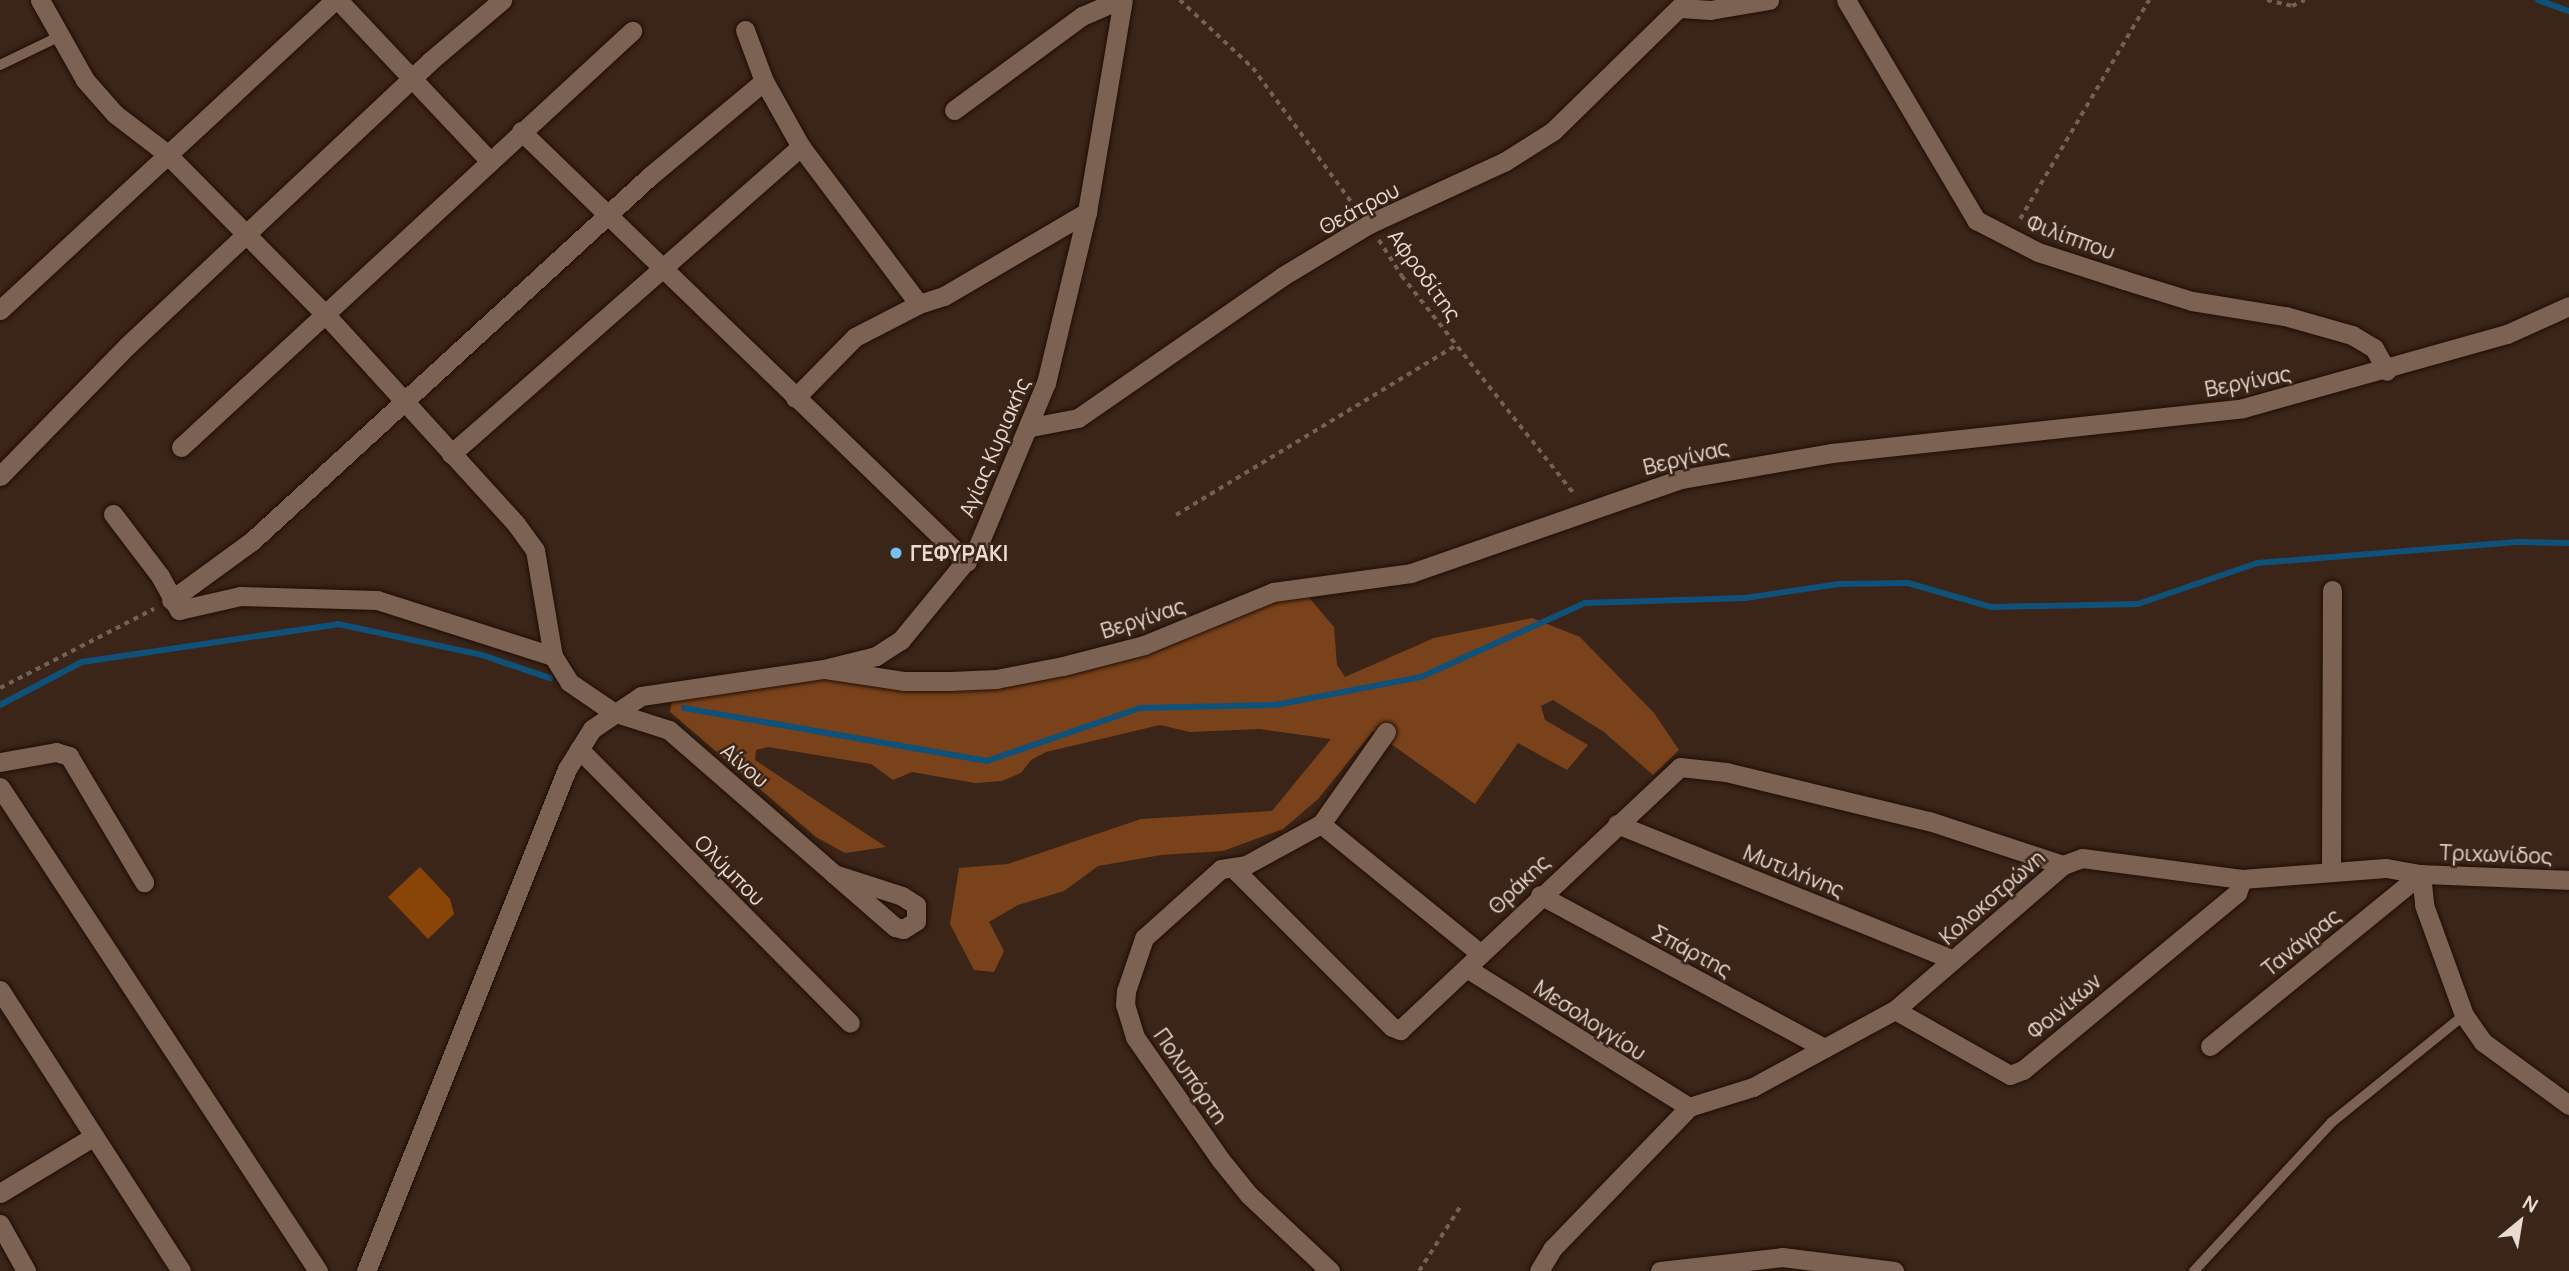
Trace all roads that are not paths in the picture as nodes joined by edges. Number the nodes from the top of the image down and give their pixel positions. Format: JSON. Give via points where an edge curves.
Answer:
{"nodes":[{"id":1,"x":40,"y":0,"type":"edge"},
{"id":2,"x":336,"y":0,"type":"edge"},
{"id":3,"x":502,"y":0,"type":"edge"},
{"id":4,"x":1121,"y":0,"type":"edge"},
{"id":5,"x":1769,"y":0,"type":"edge"},
{"id":6,"x":1846,"y":0,"type":"edge"},
{"id":7,"x":1684,"y":4,"type":"edge"},
{"id":8,"x":745,"y":30,"type":"dead end"},
{"id":9,"x":632,"y":31,"type":"dead end"},
{"id":10,"x":58,"y":37,"type":"junction"},
{"id":11,"x":0,"y":65,"type":"edge"},
{"id":12,"x":413,"y":76,"type":"junction"},
{"id":13,"x":764,"y":80,"type":"junction"},
{"id":14,"x":954,"y":110,"type":"dead end"},
{"id":15,"x":521,"y":131,"type":"junction"},
{"id":16,"x":801,"y":148,"type":"junction"},
{"id":17,"x":166,"y":153,"type":"junction"},
{"id":18,"x":489,"y":160,"type":"junction"},
{"id":19,"x":1087,"y":212,"type":"junction"},
{"id":20,"x":608,"y":217,"type":"junction"},
{"id":21,"x":247,"y":234,"type":"junction"},
{"id":22,"x":662,"y":268,"type":"junction"},
{"id":23,"x":919,"y":304,"type":"junction"},
{"id":24,"x":2569,"y":306,"type":"edge"},
{"id":25,"x":0,"y":310,"type":"edge"},
{"id":26,"x":326,"y":315,"type":"junction"},
{"id":27,"x":2387,"y":371,"type":"junction"},
{"id":28,"x":794,"y":398,"type":"junction"},
{"id":29,"x":406,"y":401,"type":"junction"},
{"id":30,"x":1031,"y":427,"type":"junction"},
{"id":31,"x":181,"y":447,"type":"dead end"},
{"id":32,"x":451,"y":454,"type":"junction"},
{"id":33,"x":0,"y":476,"type":"edge"},
{"id":34,"x":113,"y":514,"type":"dead end"},
{"id":35,"x":967,"y":562,"type":"junction"},
{"id":36,"x":2332,"y":590,"type":"dead end"},
{"id":37,"x":171,"y":600,"type":"junction"},
{"id":38,"x":553,"y":656,"type":"junction"},
{"id":39,"x":824,"y":669,"type":"junction"},
{"id":40,"x":613,"y":712,"type":"junction"},
{"id":41,"x":1386,"y":732,"type":"dead end"},
{"id":42,"x":579,"y":749,"type":"junction"},
{"id":43,"x":0,"y":762,"type":"edge"},
{"id":44,"x":0,"y":786,"type":"edge"},
{"id":45,"x":1321,"y":824,"type":"junction"},
{"id":46,"x":1617,"y":824,"type":"junction"},
{"id":47,"x":2063,"y":865,"type":"junction"},
{"id":48,"x":1233,"y":868,"type":"junction"},
{"id":49,"x":2331,"y":872,"type":"junction"},
{"id":50,"x":834,"y":874,"type":"dead end"},
{"id":51,"x":2421,"y":874,"type":"junction"},
{"id":52,"x":2242,"y":879,"type":"junction"},
{"id":53,"x":2569,"y":880,"type":"edge"},
{"id":54,"x":144,"y":882,"type":"dead end"},
{"id":55,"x":1539,"y":895,"type":"junction"},
{"id":56,"x":1480,"y":953,"type":"junction"},
{"id":57,"x":1953,"y":960,"type":"junction"},
{"id":58,"x":1468,"y":969,"type":"junction"},
{"id":59,"x":0,"y":990,"type":"edge"},
{"id":60,"x":1895,"y":1010,"type":"junction"},
{"id":61,"x":2464,"y":1015,"type":"junction"},
{"id":62,"x":850,"y":1023,"type":"dead end"},
{"id":63,"x":2210,"y":1046,"type":"dead end"},
{"id":64,"x":1824,"y":1048,"type":"junction"},
{"id":65,"x":2569,"y":1105,"type":"edge"},
{"id":66,"x":1689,"y":1107,"type":"junction"},
{"id":67,"x":93,"y":1137,"type":"junction"},
{"id":68,"x":0,"y":1193,"type":"edge"},
{"id":69,"x":0,"y":1224,"type":"edge"},
{"id":70,"x":26,"y":1271,"type":"edge"},
{"id":71,"x":181,"y":1271,"type":"edge"},
{"id":72,"x":318,"y":1271,"type":"edge"},
{"id":73,"x":366,"y":1271,"type":"edge"},
{"id":74,"x":1330,"y":1271,"type":"edge"},
{"id":75,"x":1539,"y":1271,"type":"edge"},
{"id":76,"x":1660,"y":1271,"type":"edge"},
{"id":77,"x":1891,"y":1271,"type":"edge"},
{"id":78,"x":2194,"y":1271,"type":"edge"}],
"edges":[{"from":1,"to":10,"type":"street"},
{"from":2,"to":12,"type":"street"},
{"from":2,"to":17,"type":"street"},
{"from":3,"to":12,"type":"street"},
{"from":4,"to":14,"type":"street","via":[[1082,16]]},
{"from":4,"to":19,"type":"street","name":"Αγίας Κυριακής"},
{"from":5,"to":7,"type":"street","via":[[1710,10]]},
{"from":6,"to":27,"type":"street","name":"Φιλίππου","via":[[1976,220],[2008,239],[2192,301],[2286,316],[2352,335],[2374,348]]},
{"from":7,"to":30,"type":"street","name":"Θεάτρου","via":[[1553,131],[1504,162],[1369,224],[1283,276],[1078,418]]},
{"from":8,"to":13,"type":"street"},
{"from":9,"to":15,"type":"street"},
{"from":10,"to":11,"type":"lane"},
{"from":10,"to":17,"type":"street","via":[[85,80],[116,114]]},
{"from":12,"to":18,"type":"street"},
{"from":12,"to":21,"type":"street"},
{"from":13,"to":16,"type":"street"},
{"from":13,"to":20,"type":"street"},
{"from":15,"to":18,"type":"street"},
{"from":15,"to":20,"type":"street"},
{"from":16,"to":22,"type":"street"},
{"from":16,"to":23,"type":"street"},
{"from":17,"to":21,"type":"street"},
{"from":17,"to":25,"type":"street"},
{"from":18,"to":26,"type":"street"},
{"from":19,"to":23,"type":"street","via":[[944,296]]},
{"from":19,"to":30,"type":"street","name":"Αγίας Κυριακής","via":[[1059,336]]},
{"from":20,"to":22,"type":"street"},
{"from":20,"to":29,"type":"street"},
{"from":21,"to":26,"type":"street"},
{"from":21,"to":33,"type":"street","via":[[128,345]]},
{"from":22,"to":28,"type":"street"},
{"from":22,"to":32,"type":"street"},
{"from":23,"to":28,"type":"street","via":[[855,337]]},
{"from":24,"to":27,"type":"street","name":"Βεργίνας","via":[[2507,334]]},
{"from":26,"to":29,"type":"street"},
{"from":26,"to":31,"type":"street"},
{"from":27,"to":39,"type":"street","name":"Βεργίνας","via":[[2216,412],[1775,460],[1681,480],[1411,573],[1273,592],[1144,645],[1063,666],[950,681],[903,681]]},
{"from":28,"to":35,"type":"street"},
{"from":29,"to":32,"type":"street"},
{"from":29,"to":37,"type":"street","via":[[252,541]]},
{"from":30,"to":35,"type":"street","name":"Αγίας Κυριακής"},
{"from":32,"to":38,"type":"street","via":[[535,550]]},
{"from":34,"to":37,"type":"street","via":[[160,576]]},
{"from":35,"to":39,"type":"street","name":"Αγίας Κυριακής","via":[[901,640],[876,656]]},
{"from":36,"to":49,"type":"street"},
{"from":37,"to":38,"type":"street","via":[[186,611],[240,596],[377,600]]},
{"from":38,"to":40,"type":"street","name":"Αίνου","via":[[569,681]]},
{"from":39,"to":40,"type":"street","name":"Αγίας Κυριακής","via":[[654,693]]},
{"from":40,"to":42,"type":"street","name":"Αγίας Κυριακής","via":[[592,729]]},
{"from":40,"to":50,"type":"street","name":"Αίνου","via":[[669,730]]},
{"from":41,"to":45,"type":"street","name":"Πολυπόρτη"},
{"from":42,"to":62,"type":"street","name":"Ολύμπου"},
{"from":42,"to":73,"type":"street","name":"Αγίας Κυριακής","via":[[534,849]]},
{"from":43,"to":54,"type":"street","via":[[55,752],[69,756]]},
{"from":44,"to":72,"type":"street"},
{"from":45,"to":48,"type":"street","name":"Πολυπόρτη"},
{"from":45,"to":56,"type":"street"},
{"from":46,"to":47,"type":"street","name":"Θράκης","via":[[1679,766],[1726,772],[1929,821]]},
{"from":46,"to":55,"type":"street","name":"Θράκης"},
{"from":46,"to":57,"type":"street","name":"Μυτιλήνης"},
{"from":47,"to":52,"type":"street","name":"Κολοκοτρώνη","via":[[2082,858],[2104,859]]},
{"from":47,"to":57,"type":"street","name":"Κολοκοτρώνη"},
{"from":48,"to":58,"type":"street","name":"Θράκης","via":[[1392,1027],[1400,1030],[1407,1026]]},
{"from":48,"to":74,"type":"street","name":"Πολυπόρτη","via":[[1213,875],[1144,938],[1126,991],[1128,1018],[1135,1037],[1220,1159],[1250,1195]]},
{"from":49,"to":51,"type":"street","name":"Κολοκοτρώνη","via":[[2386,868]]},
{"from":49,"to":52,"type":"street","name":"Κολοκοτρώνη"},
{"from":51,"to":53,"type":"street","name":"Τριχωνίδος"},
{"from":51,"to":61,"type":"street","via":[[2424,905]]},
{"from":51,"to":63,"type":"street","name":"Τανάγρας"},
{"from":52,"to":60,"type":"street","name":"Φοινίκων","via":[[2237,892],[2023,1070],[2010,1075]]},
{"from":55,"to":56,"type":"street","name":"Θράκης"},
{"from":55,"to":64,"type":"street","name":"Σπάρτης"},
{"from":56,"to":58,"type":"street","name":"Θράκης"},
{"from":57,"to":60,"type":"street","name":"Κολοκοτρώνη"},
{"from":58,"to":66,"type":"street","name":"Μεσολογγίου"},
{"from":59,"to":67,"type":"street"},
{"from":60,"to":64,"type":"street","name":"Κολοκοτρώνη"},
{"from":61,"to":65,"type":"street","via":[[2483,1042]]},
{"from":61,"to":78,"type":"lane","via":[[2332,1122]]},
{"from":64,"to":66,"type":"street","name":"Κολοκοτρώνη","via":[[1753,1087]]},
{"from":66,"to":75,"type":"street","name":"Κολοκοτρώνη","via":[[1552,1249]]},
{"from":67,"to":68,"type":"street"},
{"from":67,"to":71,"type":"street"},
{"from":69,"to":70,"type":"street"},
{"from":76,"to":77,"type":"street","via":[[1782,1257]]}]}
